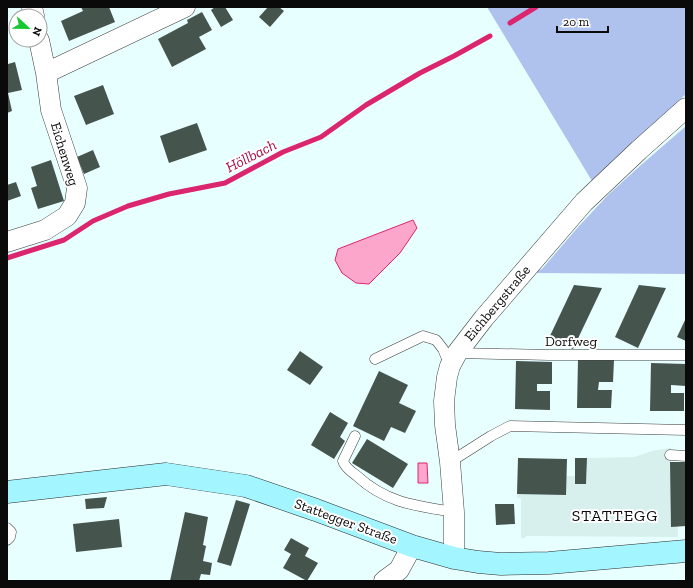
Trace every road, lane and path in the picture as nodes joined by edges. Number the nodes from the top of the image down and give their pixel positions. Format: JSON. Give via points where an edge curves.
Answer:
{"nodes":[{"id":1,"x":185,"y":7,"type":"edge"},
{"id":2,"x":41,"y":48,"type":"edge"},
{"id":3,"x":46,"y":73,"type":"junction"},
{"id":4,"x":686,"y":108,"type":"edge"},
{"id":5,"x":7,"y":242,"type":"edge"},
{"id":6,"x":686,"y":355,"type":"edge"},
{"id":7,"x":375,"y":359,"type":"dead end"},
{"id":8,"x":453,"y":359,"type":"junction"},
{"id":9,"x":686,"y":430,"type":"edge"},
{"id":10,"x":355,"y":436,"type":"dead end"},
{"id":11,"x":670,"y":455,"type":"dead end"},
{"id":12,"x":686,"y":456,"type":"edge"},
{"id":13,"x":450,"y":462,"type":"junction"},
{"id":14,"x":7,"y":492,"type":"edge"},
{"id":15,"x":454,"y":512,"type":"junction"},
{"id":16,"x":7,"y":528,"type":"edge"},
{"id":17,"x":7,"y":540,"type":"edge"},
{"id":18,"x":412,"y":546,"type":"junction"},
{"id":19,"x":686,"y":550,"type":"edge"},
{"id":20,"x":454,"y":558,"type":"junction"},
{"id":21,"x":384,"y":581,"type":"edge"}],
"edges":[{"from":1,"to":3,"type":"street"},
{"from":2,"to":3,"type":"street","name":"Eichenweg"},
{"from":3,"to":5,"type":"street","name":"Eichenweg","via":[[51,110],[77,188],[75,203],[66,216],[45,230]]},
{"from":4,"to":8,"type":"street","name":"Eichbergstraße","via":[[584,202],[488,312]]},
{"from":6,"to":8,"type":"lane","name":"Dorfweg","via":[[557,355]]},
{"from":7,"to":8,"type":"lane","via":[[422,336],[436,340]]},
{"from":8,"to":13,"type":"street","name":"Eichbergstraße","via":[[447,377],[444,401]]},
{"from":9,"to":13,"type":"lane","via":[[510,426]]},
{"from":10,"to":15,"type":"lane","via":[[343,461],[366,484],[388,497],[409,504]]},
{"from":11,"to":12,"type":"lane"},
{"from":13,"to":15,"type":"street","name":"Eichbergstraße"},
{"from":14,"to":18,"type":"main road","name":"Stattegger Straße","via":[[166,474],[246,486]]},
{"from":15,"to":20,"type":"street","name":"Eichbergstraße"},
{"from":16,"to":17,"type":"lane","via":[[11,532]]},
{"from":18,"to":20,"type":"main road","name":"Stattegger Straße"},
{"from":18,"to":21,"type":"street","via":[[399,570]]},
{"from":19,"to":20,"type":"main road","name":"Stattegger Straße","via":[[549,563],[501,564]]}]}
